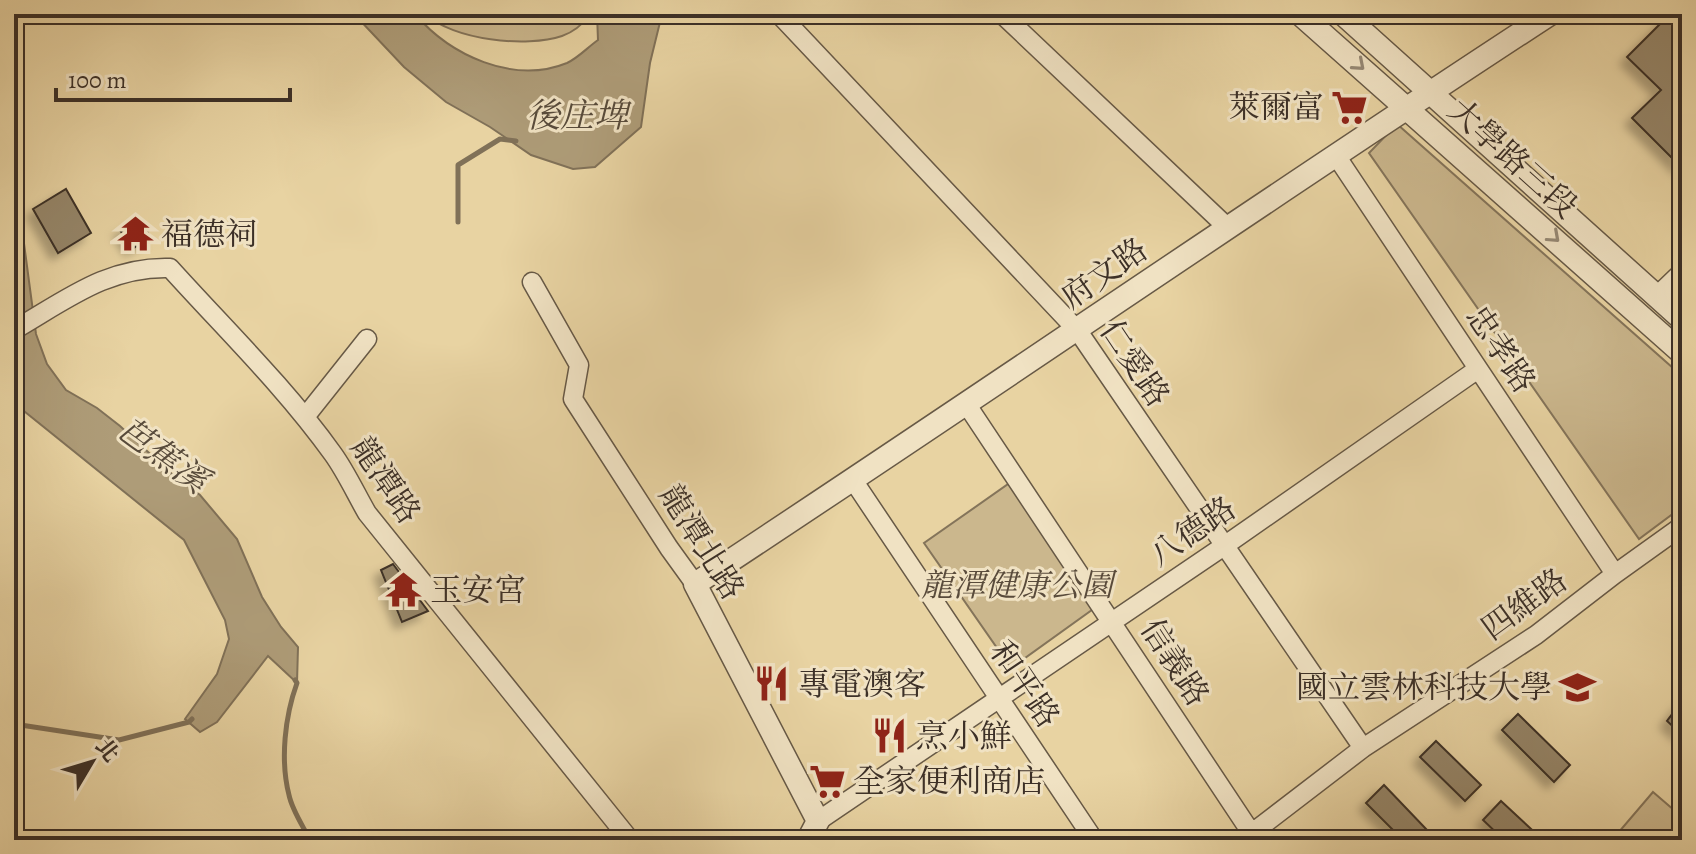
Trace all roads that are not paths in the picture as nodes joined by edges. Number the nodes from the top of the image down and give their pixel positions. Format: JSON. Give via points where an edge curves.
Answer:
{"nodes":[{"id":1,"x":779,"y":14,"type":"edge"},
{"id":2,"x":1002,"y":14,"type":"edge"},
{"id":3,"x":1300,"y":14,"type":"edge"},
{"id":4,"x":1343,"y":14,"type":"edge"},
{"id":5,"x":1550,"y":14,"type":"edge"},
{"id":6,"x":1431,"y":92,"type":"junction"},
{"id":7,"x":1409,"y":108,"type":"junction"},
{"id":8,"x":1337,"y":157,"type":"junction"},
{"id":9,"x":1227,"y":227,"type":"junction"},
{"id":10,"x":1682,"y":272,"type":"edge"},
{"id":11,"x":532,"y":282,"type":"dead end"},
{"id":12,"x":1657,"y":296,"type":"junction"},
{"id":13,"x":1682,"y":319,"type":"edge"},
{"id":14,"x":14,"y":330,"type":"edge"},
{"id":15,"x":1078,"y":331,"type":"junction"},
{"id":16,"x":367,"y":339,"type":"dead end"},
{"id":17,"x":1682,"y":353,"type":"edge"},
{"id":18,"x":1478,"y":369,"type":"junction"},
{"id":19,"x":967,"y":405,"type":"junction"},
{"id":20,"x":305,"y":417,"type":"junction"},
{"id":21,"x":853,"y":480,"type":"junction"},
{"id":22,"x":1682,"y":526,"type":"edge"},
{"id":23,"x":1224,"y":546,"type":"junction"},
{"id":24,"x":1615,"y":574,"type":"junction"},
{"id":25,"x":695,"y":584,"type":"junction"},
{"id":26,"x":1111,"y":621,"type":"junction"},
{"id":27,"x":998,"y":698,"type":"junction"},
{"id":28,"x":1363,"y":748,"type":"junction"},
{"id":29,"x":813,"y":830,"type":"edge"},
{"id":30,"x":1247,"y":837,"type":"edge"},
{"id":31,"x":630,"y":840,"type":"edge"},
{"id":32,"x":1094,"y":840,"type":"edge"}],
"edges":[{"from":1,"to":15,"type":"street","name":"仁愛路"},
{"from":2,"to":9,"type":"street"},
{"from":3,"to":7,"type":"street","name":"大學路三段","one_way":true},
{"from":4,"to":6,"type":"street","name":"大學路三段"},
{"from":5,"to":6,"type":"street","name":"府文路"},
{"from":6,"to":7,"type":"street","name":"府文路"},
{"from":6,"to":12,"type":"street","name":"大學路三段"},
{"from":7,"to":8,"type":"street","name":"府文路"},
{"from":7,"to":17,"type":"street","name":"大學路三段","one_way":true},
{"from":8,"to":9,"type":"street","name":"府文路"},
{"from":8,"to":18,"type":"street","name":"忠孝路"},
{"from":9,"to":15,"type":"street","name":"府文路"},
{"from":10,"to":12,"type":"street"},
{"from":11,"to":25,"type":"street","name":"龍潭北路","via":[[579,365],[573,399]]},
{"from":12,"to":13,"type":"street","name":"大學路三段"},
{"from":14,"to":20,"type":"street","name":"龍潭路","via":[[85,286],[146,267],[170,268]]},
{"from":15,"to":19,"type":"street","name":"府文路"},
{"from":15,"to":23,"type":"street","name":"仁愛路"},
{"from":16,"to":20,"type":"street"},
{"from":18,"to":23,"type":"street","name":"八德路"},
{"from":18,"to":24,"type":"street","name":"忠孝路"},
{"from":19,"to":21,"type":"street","name":"府文路"},
{"from":19,"to":26,"type":"street","name":"信義路"},
{"from":20,"to":31,"type":"street","name":"龍潭路","via":[[367,513]]},
{"from":21,"to":25,"type":"street","name":"府文路"},
{"from":21,"to":27,"type":"street","name":"和平路"},
{"from":22,"to":24,"type":"street","name":"四維路"},
{"from":23,"to":26,"type":"street","name":"八德路"},
{"from":23,"to":28,"type":"street","name":"仁愛路"},
{"from":24,"to":28,"type":"street","name":"四維路","via":[[1536,635]]},
{"from":25,"to":29,"type":"street","name":"龍潭北路"},
{"from":26,"to":27,"type":"street","name":"八德路"},
{"from":26,"to":30,"type":"street","name":"信義路"},
{"from":27,"to":29,"type":"street","name":"八德路"},
{"from":27,"to":32,"type":"street","name":"和平路"},
{"from":28,"to":30,"type":"street","name":"四維路"}]}
